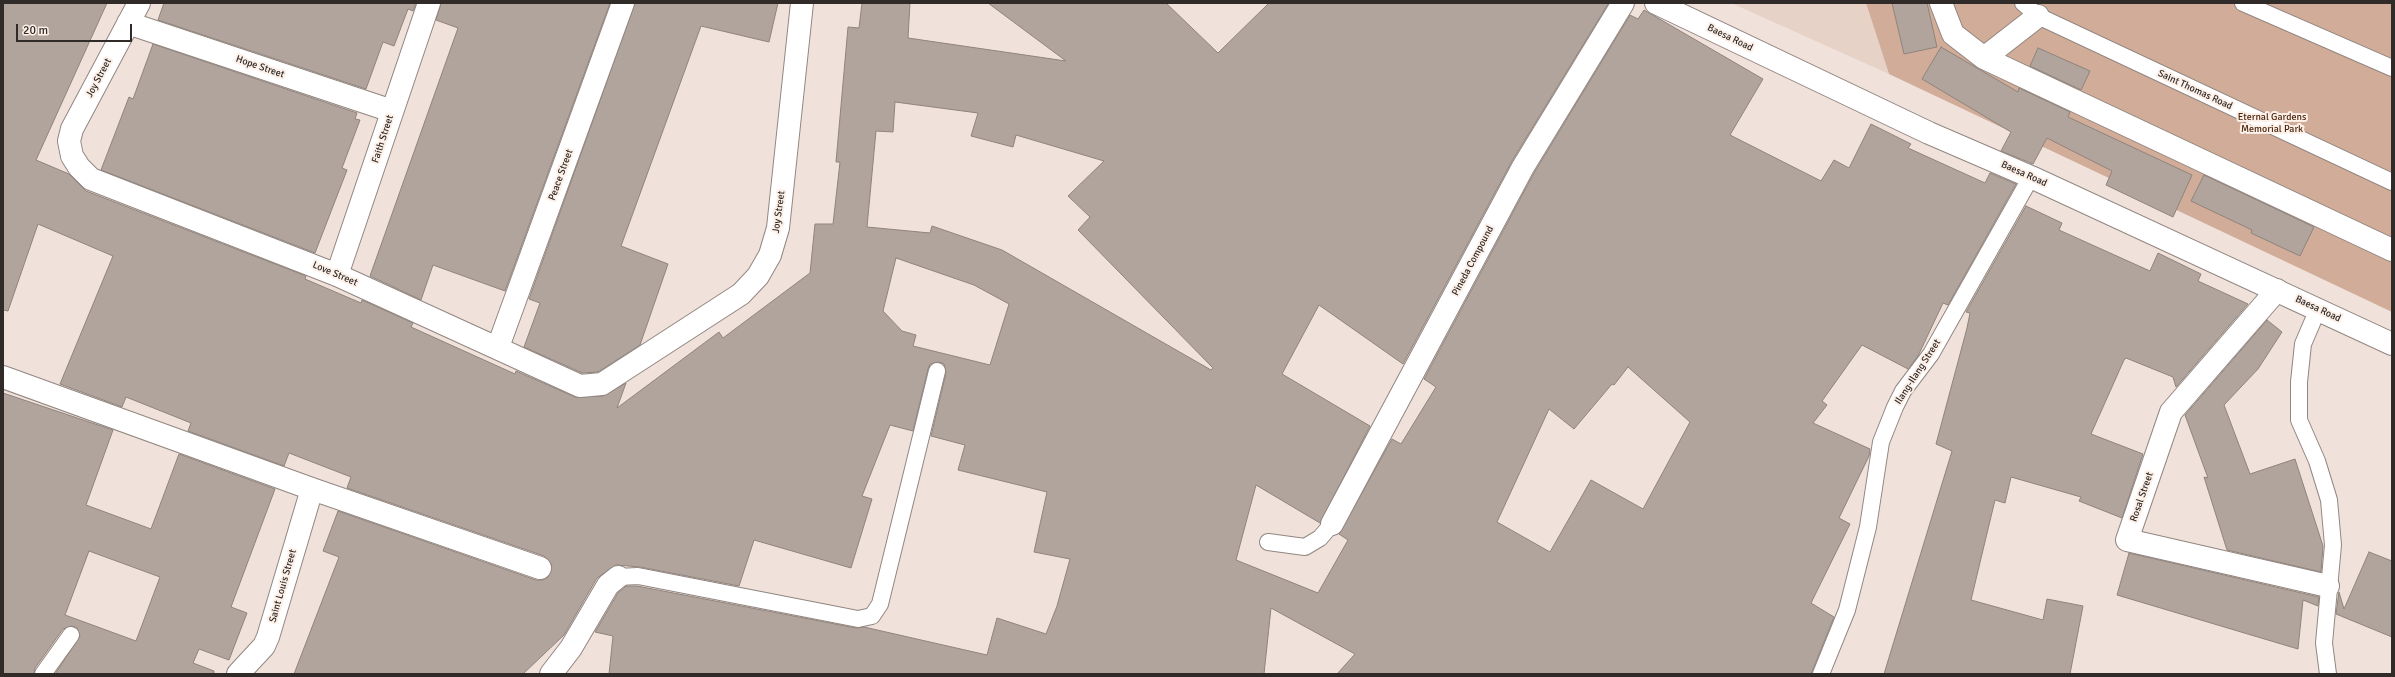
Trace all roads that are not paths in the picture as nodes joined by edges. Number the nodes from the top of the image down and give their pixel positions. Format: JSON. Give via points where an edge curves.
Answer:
{"nodes":[{"id":1,"x":139,"y":3,"type":"edge"},
{"id":2,"x":429,"y":3,"type":"edge"},
{"id":3,"x":623,"y":3,"type":"edge"},
{"id":4,"x":802,"y":3,"type":"edge"},
{"id":5,"x":1623,"y":3,"type":"edge"},
{"id":6,"x":1656,"y":3,"type":"edge"},
{"id":7,"x":1941,"y":3,"type":"edge"},
{"id":8,"x":2244,"y":3,"type":"edge"},
{"id":9,"x":2030,"y":9,"type":"edge"},
{"id":10,"x":128,"y":23,"type":"junction"},
{"id":11,"x":1984,"y":58,"type":"junction"},
{"id":12,"x":2392,"y":68,"type":"edge"},
{"id":13,"x":392,"y":111,"type":"junction"},
{"id":14,"x":72,"y":156,"type":"joint"},
{"id":15,"x":2031,"y":177,"type":"junction"},
{"id":16,"x":2392,"y":182,"type":"edge"},
{"id":17,"x":2392,"y":250,"type":"edge"},
{"id":18,"x":338,"y":275,"type":"junction"},
{"id":19,"x":2277,"y":290,"type":"junction"},
{"id":20,"x":2318,"y":309,"type":"junction"},
{"id":21,"x":2392,"y":344,"type":"edge"},
{"id":22,"x":498,"y":347,"type":"junction"},
{"id":23,"x":937,"y":371,"type":"dead end"},
{"id":24,"x":3,"y":377,"type":"edge"},
{"id":25,"x":602,"y":384,"type":"joint"},
{"id":26,"x":312,"y":489,"type":"junction"},
{"id":27,"x":1332,"y":524,"type":"joint"},
{"id":28,"x":1268,"y":542,"type":"dead end"},
{"id":29,"x":540,"y":568,"type":"dead end"},
{"id":30,"x":618,"y":577,"type":"joint"},
{"id":31,"x":2328,"y":586,"type":"junction"},
{"id":32,"x":71,"y":635,"type":"dead end"},
{"id":33,"x":43,"y":674,"type":"edge"},
{"id":34,"x":238,"y":674,"type":"edge"},
{"id":35,"x":551,"y":674,"type":"edge"},
{"id":36,"x":1821,"y":674,"type":"edge"},
{"id":37,"x":2328,"y":674,"type":"edge"}],
"edges":[{"from":1,"to":10,"type":"street","name":"Joy Street"},
{"from":2,"to":13,"type":"street","name":"Faith Street"},
{"from":3,"to":22,"type":"street","name":"Peace Street"},
{"from":4,"to":25,"type":"street","name":"Joy Street","via":[[778,228],[770,256],[758,276],[741,294]]},
{"from":5,"to":27,"type":"street","name":"Pineda Compound","via":[[1524,167]]},
{"from":6,"to":15,"type":"street","name":"Baesa Road","via":[[1930,133]]},
{"from":7,"to":11,"type":"street","via":[[1953,34]]},
{"from":8,"to":12,"type":"lane"},
{"from":9,"to":11,"type":"street"},
{"from":9,"to":16,"type":"lane","name":"Saint Thomas Road"},
{"from":10,"to":13,"type":"street","name":"Hope Street"},
{"from":10,"to":14,"type":"street","name":"Joy Street","via":[[72,129],[69,141]]},
{"from":11,"to":17,"type":"street"},
{"from":13,"to":18,"type":"street","name":"Faith Street"},
{"from":14,"to":18,"type":"street","name":"Love Street","via":[[91,179]]},
{"from":15,"to":19,"type":"street","name":"Baesa Road"},
{"from":15,"to":36,"type":"lane","name":"Ilang-Ilang Street","via":[[1931,354],[1903,391],[1895,407],[1881,442],[1868,527],[1847,610]]},
{"from":18,"to":22,"type":"street","name":"Love Street"},
{"from":19,"to":20,"type":"street","name":"Baesa Road"},
{"from":19,"to":31,"type":"street","name":"Rosal Street","via":[[2172,412],[2127,540]]},
{"from":20,"to":21,"type":"street","name":"Baesa Road"},
{"from":20,"to":31,"type":"lane","via":[[2303,344],[2299,420],[2330,500],[2333,545]]},
{"from":22,"to":25,"type":"street","name":"Love Street","via":[[580,386]]},
{"from":23,"to":30,"type":"lane","via":[[880,604],[872,616],[858,619],[638,576]]},
{"from":24,"to":26,"type":"street"},
{"from":26,"to":29,"type":"street"},
{"from":26,"to":34,"type":"street","name":"Saint Louis Street","via":[[268,638],[264,646]]},
{"from":27,"to":28,"type":"lane","via":[[1320,538],[1305,547]]},
{"from":30,"to":35,"type":"street","via":[[608,584],[571,648]]},
{"from":31,"to":37,"type":"lane","via":[[2324,643]]},
{"from":32,"to":33,"type":"lane"}]}
